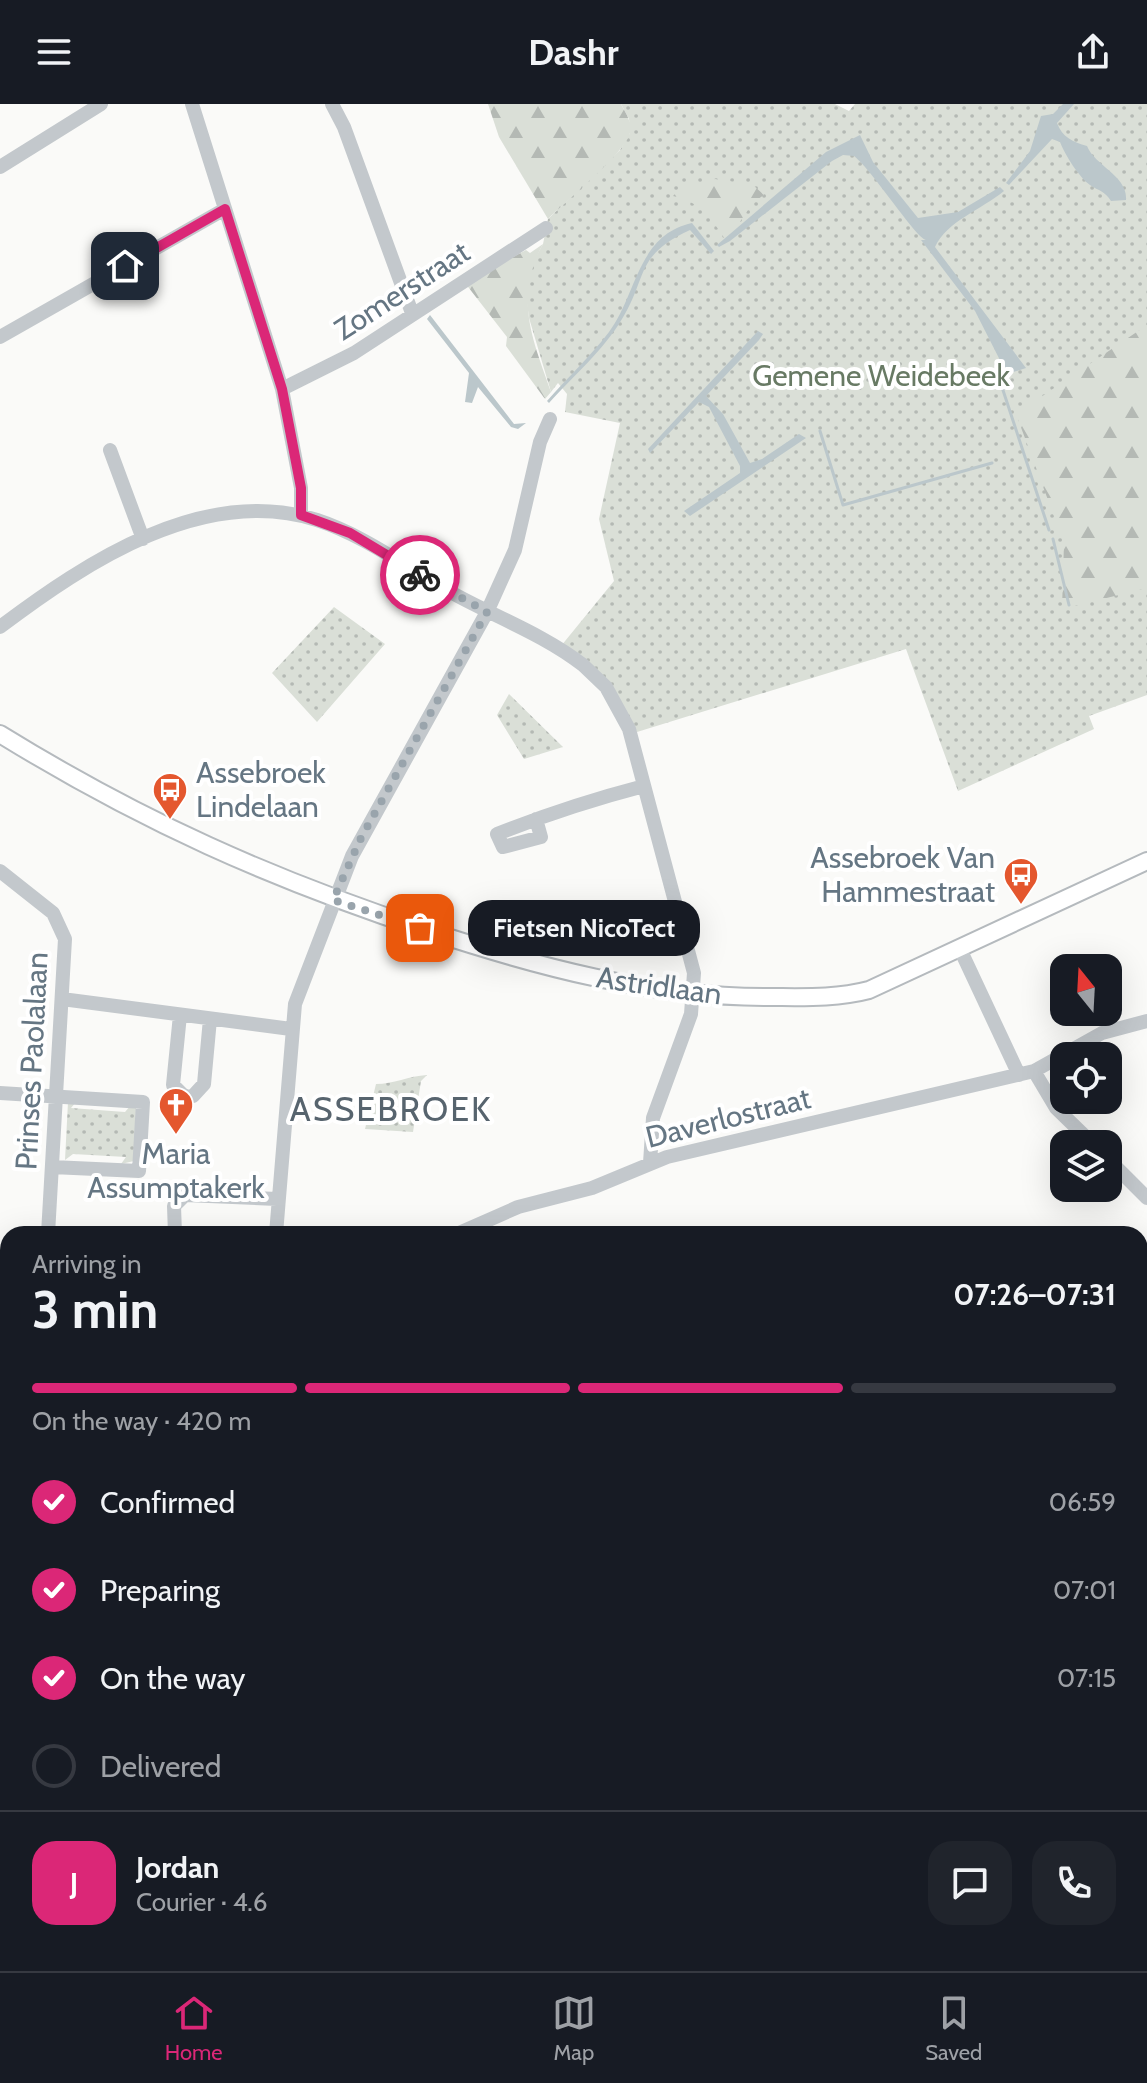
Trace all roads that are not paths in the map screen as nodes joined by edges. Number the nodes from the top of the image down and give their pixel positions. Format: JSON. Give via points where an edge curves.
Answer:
{"nodes":[{"id":1,"x":101,"y":104,"type":"edge"},
{"id":2,"x":192,"y":104,"type":"edge"},
{"id":3,"x":332,"y":104,"type":"edge"},
{"id":4,"x":0,"y":167,"type":"edge"},
{"id":5,"x":225,"y":209,"type":"junction"},
{"id":6,"x":546,"y":228,"type":"dead end"},
{"id":7,"x":412,"y":313,"type":"junction"},
{"id":8,"x":0,"y":337,"type":"edge"},
{"id":9,"x":282,"y":389,"type":"junction"},
{"id":10,"x":550,"y":419,"type":"dead end"},
{"id":11,"x":110,"y":450,"type":"dead end"},
{"id":12,"x":301,"y":515,"type":"junction"},
{"id":13,"x":143,"y":539,"type":"junction"},
{"id":14,"x":487,"y":612,"type":"junction"},
{"id":15,"x":0,"y":627,"type":"edge"},
{"id":16,"x":0,"y":734,"type":"edge"},
{"id":17,"x":644,"y":786,"type":"junction"},
{"id":18,"x":536,"y":819,"type":"dead end"},
{"id":19,"x":1147,"y":861,"type":"edge"},
{"id":20,"x":0,"y":871,"type":"edge"},
{"id":21,"x":333,"y":900,"type":"junction"},
{"id":22,"x":960,"y":949,"type":"junction"},
{"id":23,"x":695,"y":995,"type":"junction"},
{"id":24,"x":62,"y":999,"type":"junction"},
{"id":25,"x":180,"y":1015,"type":"junction"},
{"id":26,"x":210,"y":1019,"type":"junction"},
{"id":27,"x":1147,"y":1021,"type":"edge"},
{"id":28,"x":291,"y":1029,"type":"junction"},
{"id":29,"x":1026,"y":1073,"type":"junction"},
{"id":30,"x":0,"y":1093,"type":"edge"},
{"id":31,"x":56,"y":1096,"type":"junction"},
{"id":32,"x":1079,"y":1130,"type":"edge"},
{"id":33,"x":650,"y":1163,"type":"junction"},
{"id":34,"x":52,"y":1167,"type":"junction"},
{"id":35,"x":1122,"y":1173,"type":"edge"},
{"id":36,"x":1147,"y":1198,"type":"edge"},
{"id":37,"x":277,"y":1199,"type":"junction"},
{"id":38,"x":48,"y":1226,"type":"edge"},
{"id":39,"x":175,"y":1226,"type":"edge"},
{"id":40,"x":276,"y":1226,"type":"edge"},
{"id":41,"x":474,"y":1226,"type":"edge"}],
"edges":[{"from":1,"to":4,"type":"street"},
{"from":2,"to":5,"type":"street"},
{"from":3,"to":7,"type":"street"},
{"from":5,"to":8,"type":"street"},
{"from":5,"to":9,"type":"street"},
{"from":6,"to":7,"type":"street","name":"Zomerstraat"},
{"from":7,"to":9,"type":"street","name":"Zomerstraat","via":[[332,367]]},
{"from":9,"to":12,"type":"street","via":[[301,488]]},
{"from":10,"to":14,"type":"street","via":[[515,550]]},
{"from":11,"to":13,"type":"street"},
{"from":12,"to":13,"type":"street","via":[[225,515]]},
{"from":12,"to":14,"type":"street","via":[[350,533]]},
{"from":13,"to":15,"type":"street","via":[[78,571]]},
{"from":14,"to":17,"type":"street","via":[[569,654],[606,687],[629,729]]},
{"from":14,"to":21,"type":"street","via":[[358,844]]},
{"from":16,"to":21,"type":"main road","name":"Astridlaan","via":[[159,825]]},
{"from":17,"to":18,"type":"street"},
{"from":17,"to":23,"type":"street","via":[[692,963]]},
{"from":19,"to":22,"type":"main road","name":"Astridlaan"},
{"from":20,"to":24,"type":"street","name":"Prinses Paolalaan","via":[[53,913],[65,939]]},
{"from":21,"to":23,"type":"main road","name":"Astridlaan","via":[[543,966]]},
{"from":21,"to":28,"type":"street"},
{"from":22,"to":23,"type":"main road","name":"Astridlaan","via":[[852,995]]},
{"from":22,"to":29,"type":"street"},
{"from":23,"to":33,"type":"street","via":[[659,1094]]},
{"from":24,"to":25,"type":"street"},
{"from":24,"to":31,"type":"street","name":"Prinses Paolalaan"},
{"from":25,"to":26,"type":"street"},
{"from":25,"to":26,"type":"street","via":[[173,1085],[185,1097],[204,1084]]},
{"from":26,"to":28,"type":"street"},
{"from":27,"to":29,"type":"street","name":"Daverlostraat","via":[[1102,1033]]},
{"from":28,"to":37,"type":"street"},
{"from":29,"to":32,"type":"street"},
{"from":29,"to":33,"type":"street","name":"Daverlostraat"},
{"from":30,"to":31,"type":"street"},
{"from":31,"to":34,"type":"street","name":"Prinses Paolalaan"},
{"from":31,"to":34,"type":"street","via":[[143,1102],[140,1162],[139,1171]]},
{"from":33,"to":41,"type":"street","name":"Daverlostraat","via":[[592,1188],[501,1213]]},
{"from":34,"to":38,"type":"street","name":"Prinses Paolalaan"},
{"from":35,"to":36,"type":"street"},
{"from":37,"to":39,"type":"street","via":[[185,1195],[174,1206]]},
{"from":37,"to":40,"type":"street"}]}
